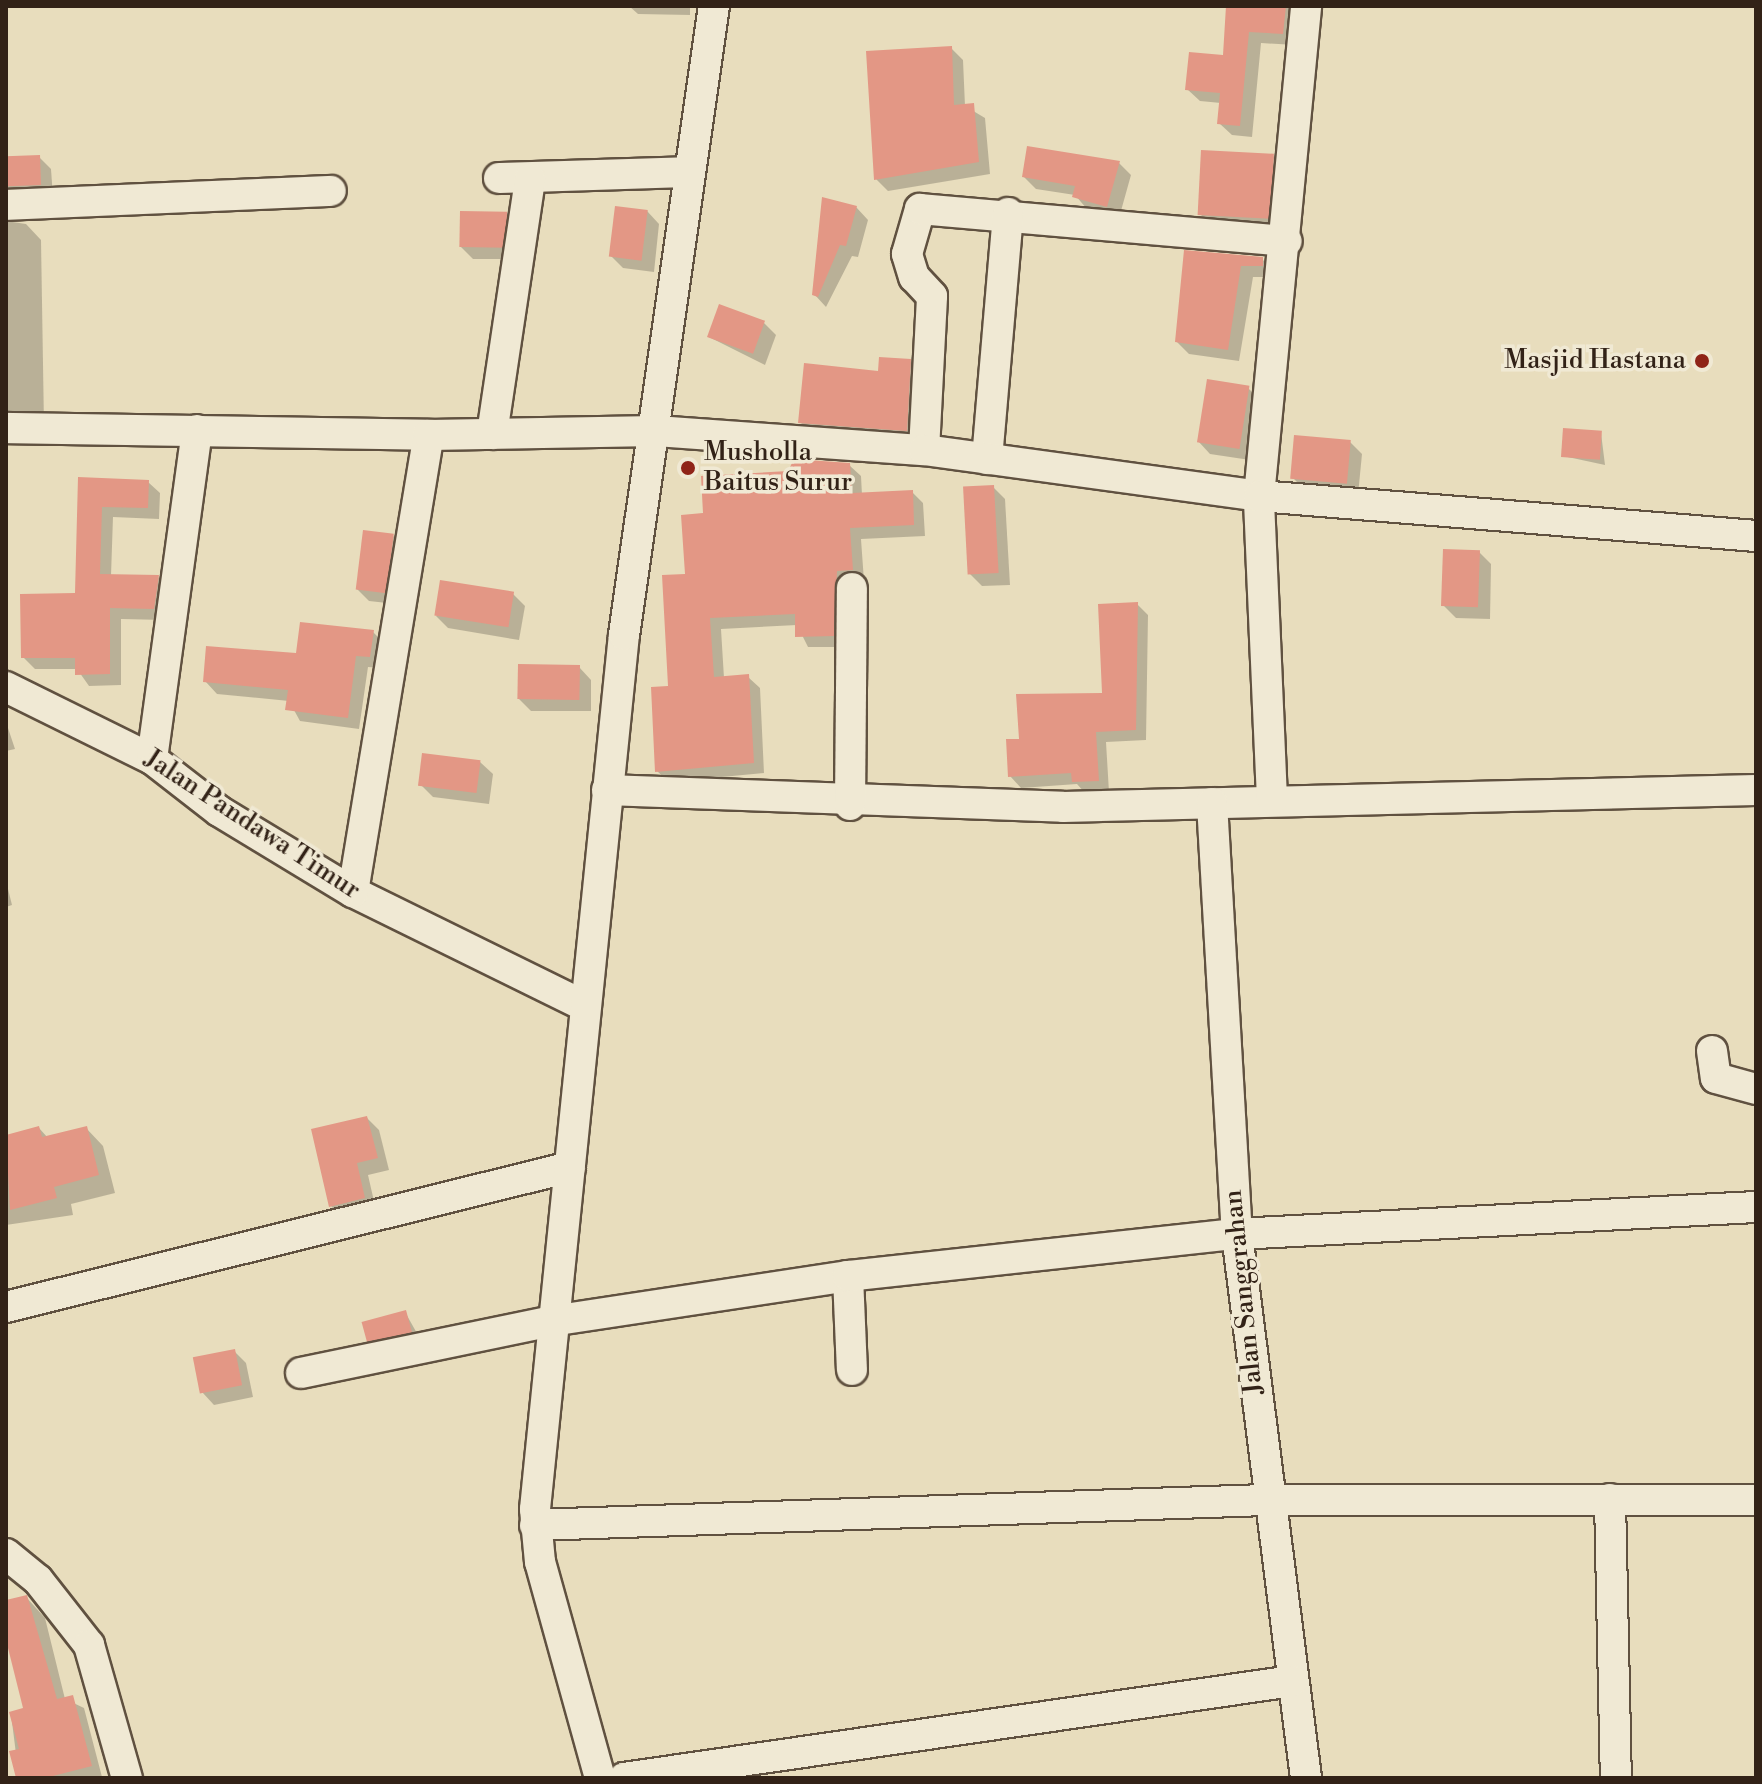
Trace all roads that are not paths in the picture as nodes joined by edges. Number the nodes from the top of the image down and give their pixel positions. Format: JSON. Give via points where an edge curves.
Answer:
{"nodes":[{"id":1,"x":714,"y":6,"type":"edge"},
{"id":2,"x":1306,"y":6,"type":"edge"},
{"id":3,"x":687,"y":172,"type":"junction"},
{"id":4,"x":499,"y":178,"type":"dead end"},
{"id":5,"x":530,"y":179,"type":"junction"},
{"id":6,"x":331,"y":191,"type":"dead end"},
{"id":7,"x":6,"y":205,"type":"edge"},
{"id":8,"x":1008,"y":213,"type":"junction"},
{"id":9,"x":1287,"y":241,"type":"junction"},
{"id":10,"x":6,"y":428,"type":"edge"},
{"id":11,"x":197,"y":430,"type":"junction"},
{"id":12,"x":656,"y":431,"type":"junction"},
{"id":13,"x":492,"y":434,"type":"junction"},
{"id":14,"x":429,"y":435,"type":"junction"},
{"id":15,"x":924,"y":450,"type":"junction"},
{"id":16,"x":987,"y":459,"type":"junction"},
{"id":17,"x":1259,"y":496,"type":"junction"},
{"id":18,"x":1756,"y":536,"type":"edge"},
{"id":19,"x":852,"y":588,"type":"dead end"},
{"id":20,"x":6,"y":687,"type":"edge"},
{"id":21,"x":152,"y":759,"type":"junction"},
{"id":22,"x":607,"y":790,"type":"junction"},
{"id":23,"x":1756,"y":790,"type":"edge"},
{"id":24,"x":1272,"y":799,"type":"junction"},
{"id":25,"x":1212,"y":803,"type":"junction"},
{"id":26,"x":850,"y":805,"type":"junction"},
{"id":27,"x":353,"y":892,"type":"junction"},
{"id":28,"x":583,"y":1005,"type":"junction"},
{"id":29,"x":1712,"y":1051,"type":"dead end"},
{"id":30,"x":1756,"y":1089,"type":"edge"},
{"id":31,"x":570,"y":1167,"type":"junction"},
{"id":32,"x":1756,"y":1207,"type":"edge"},
{"id":33,"x":1237,"y":1234,"type":"junction"},
{"id":34,"x":848,"y":1276,"type":"junction"},
{"id":35,"x":6,"y":1307,"type":"edge"},
{"id":36,"x":558,"y":1320,"type":"junction"},
{"id":37,"x":852,"y":1370,"type":"dead end"},
{"id":38,"x":301,"y":1373,"type":"dead end"},
{"id":39,"x":1610,"y":1499,"type":"junction"},
{"id":40,"x":1266,"y":1500,"type":"junction"},
{"id":41,"x":1756,"y":1500,"type":"edge"},
{"id":42,"x":535,"y":1525,"type":"junction"},
{"id":43,"x":6,"y":1554,"type":"edge"},
{"id":44,"x":1292,"y":1681,"type":"junction"},
{"id":45,"x":127,"y":1778,"type":"edge"},
{"id":46,"x":600,"y":1778,"type":"edge"},
{"id":47,"x":624,"y":1778,"type":"edge"},
{"id":48,"x":1306,"y":1778,"type":"edge"},
{"id":49,"x":1616,"y":1778,"type":"edge"}],
"edges":[{"from":1,"to":3,"type":"street"},
{"from":2,"to":9,"type":"street"},
{"from":3,"to":5,"type":"street"},
{"from":3,"to":12,"type":"street"},
{"from":4,"to":5,"type":"street"},
{"from":5,"to":13,"type":"street"},
{"from":6,"to":7,"type":"street"},
{"from":8,"to":9,"type":"street"},
{"from":8,"to":15,"type":"street","via":[[929,207],[915,217],[908,266],[932,296]]},
{"from":8,"to":16,"type":"street"},
{"from":9,"to":17,"type":"street"},
{"from":10,"to":11,"type":"street"},
{"from":11,"to":14,"type":"street"},
{"from":11,"to":21,"type":"street"},
{"from":12,"to":13,"type":"street"},
{"from":12,"to":15,"type":"street"},
{"from":12,"to":22,"type":"street"},
{"from":13,"to":14,"type":"street"},
{"from":14,"to":27,"type":"street"},
{"from":15,"to":16,"type":"street"},
{"from":16,"to":17,"type":"street"},
{"from":17,"to":18,"type":"street"},
{"from":17,"to":24,"type":"street"},
{"from":19,"to":26,"type":"street"},
{"from":20,"to":21,"type":"street","name":"Jalan Pandawa Timur"},
{"from":21,"to":27,"type":"street","name":"Jalan Pandawa Timur","via":[[219,811]]},
{"from":22,"to":26,"type":"street"},
{"from":22,"to":28,"type":"street"},
{"from":23,"to":24,"type":"street"},
{"from":24,"to":25,"type":"street"},
{"from":25,"to":26,"type":"street"},
{"from":25,"to":33,"type":"street","name":"Jalan Sanggrahan"},
{"from":27,"to":28,"type":"street","name":"Jalan Pandawa Timur"},
{"from":28,"to":31,"type":"street"},
{"from":29,"to":30,"type":"street","via":[[1716,1078]]},
{"from":31,"to":35,"type":"street"},
{"from":31,"to":36,"type":"street"},
{"from":32,"to":33,"type":"street"},
{"from":33,"to":34,"type":"street"},
{"from":33,"to":40,"type":"street","name":"Jalan Sanggrahan"},
{"from":34,"to":36,"type":"street"},
{"from":34,"to":37,"type":"street"},
{"from":36,"to":38,"type":"street"},
{"from":36,"to":42,"type":"street"},
{"from":39,"to":40,"type":"street"},
{"from":39,"to":41,"type":"street"},
{"from":39,"to":49,"type":"street"},
{"from":40,"to":42,"type":"street"},
{"from":40,"to":44,"type":"street","name":"Jalan Sanggrahan"},
{"from":42,"to":46,"type":"street"},
{"from":43,"to":45,"type":"street","via":[[38,1580],[89,1645]]},
{"from":44,"to":47,"type":"street"},
{"from":44,"to":48,"type":"street","name":"Jalan Sanggrahan"}]}
